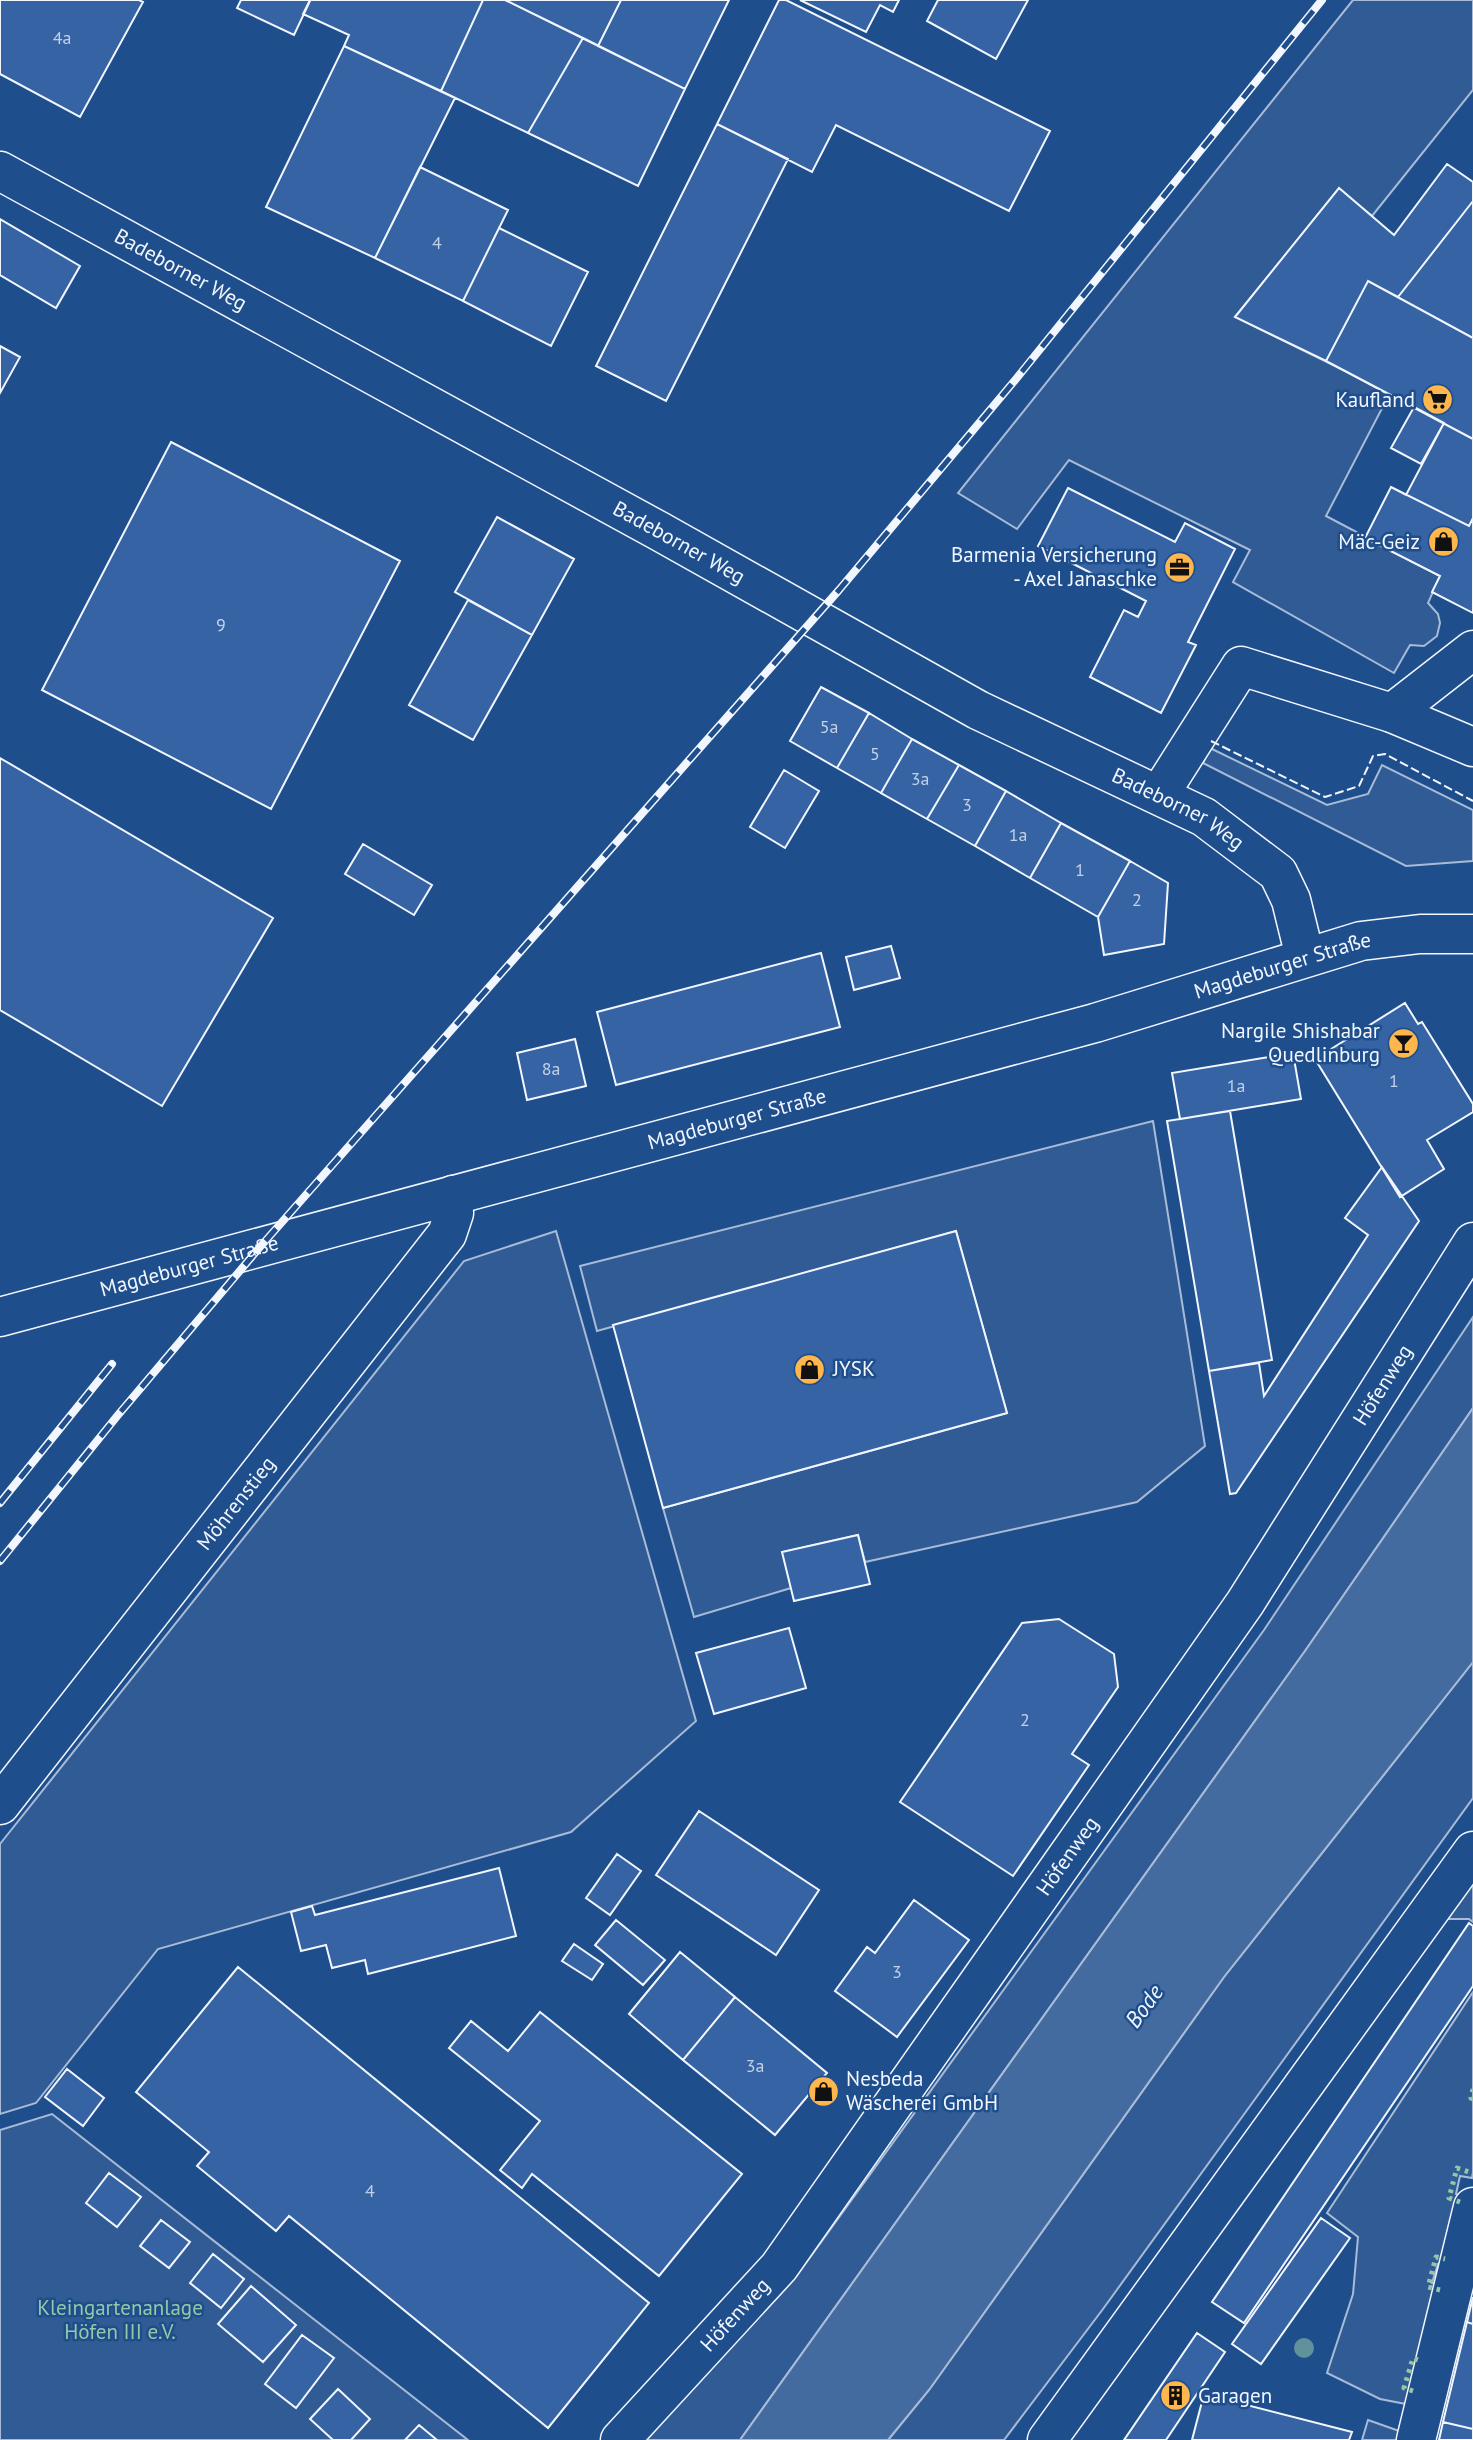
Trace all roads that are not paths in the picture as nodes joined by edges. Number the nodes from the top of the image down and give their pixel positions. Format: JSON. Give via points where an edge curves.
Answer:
{"nodes":[{"id":1,"x":0,"y":171,"type":"edge"},
{"id":2,"x":1473,"y":650,"type":"edge"},
{"id":3,"x":1392,"y":713,"type":"junction"},
{"id":4,"x":1473,"y":747,"type":"edge"},
{"id":5,"x":1159,"y":795,"type":"junction"},
{"id":6,"x":1473,"y":934,"type":"edge"},
{"id":7,"x":1305,"y":957,"type":"junction"},
{"id":8,"x":453,"y":1195,"type":"junction"},
{"id":9,"x":1473,"y":1242,"type":"edge"},
{"id":10,"x":0,"y":1317,"type":"edge"},
{"id":11,"x":0,"y":1805,"type":"edge"},
{"id":12,"x":1473,"y":1851,"type":"edge"},
{"id":13,"x":1473,"y":2207,"type":"edge"},
{"id":14,"x":620,"y":2440,"type":"edge"},
{"id":15,"x":1047,"y":2440,"type":"edge"},
{"id":16,"x":1416,"y":2440,"type":"edge"}],
"edges":[{"from":1,"to":5,"type":"street","name":"Badeborner Weg","via":[[978,710]]},
{"from":2,"to":3,"type":"street"},
{"from":3,"to":4,"type":"street"},
{"from":3,"to":5,"type":"street","via":[[1241,666]]},
{"from":5,"to":7,"type":"street","name":"Badeborner Weg","via":[[1204,817],[1278,873],[1291,900]]},
{"from":6,"to":7,"type":"street","name":"Magdeburger Straße","via":[[1420,934],[1361,942]]},
{"from":7,"to":8,"type":"street","name":"Magdeburger Straße","via":[[1095,1023]]},
{"from":8,"to":10,"type":"street","name":"Magdeburger Straße"},
{"from":8,"to":11,"type":"street","name":"Möhrenstieg","via":[[454,1213],[447,1234]]},
{"from":9,"to":14,"type":"street","name":"Höfenweg","via":[[1245,1603],[779,2267]]},
{"from":12,"to":15,"type":"street"},
{"from":13,"to":16,"type":"street"}]}
